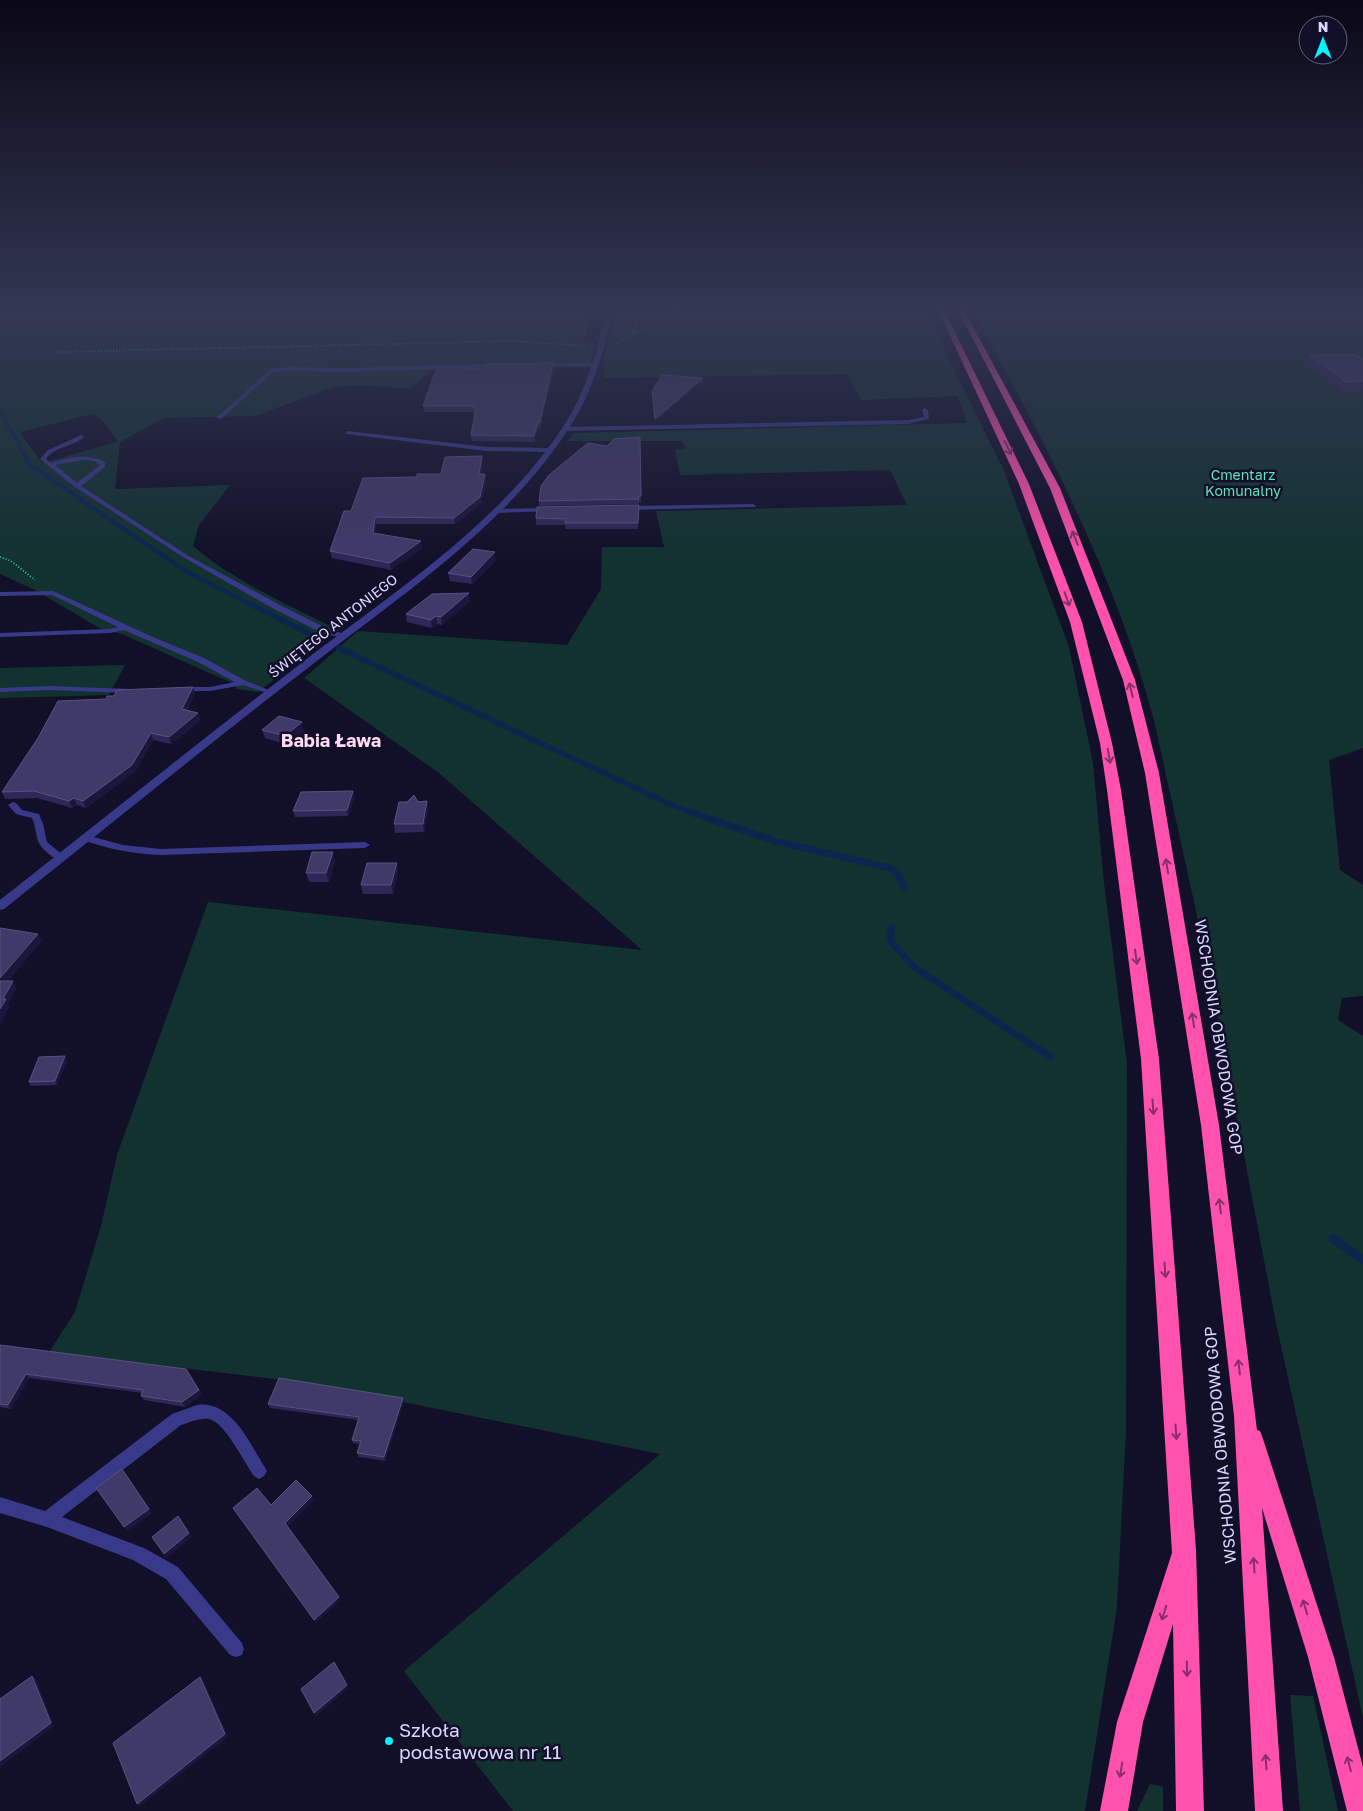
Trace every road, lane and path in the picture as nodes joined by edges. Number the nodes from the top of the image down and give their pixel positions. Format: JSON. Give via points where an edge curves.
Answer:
{"nodes":[{"id":1,"x":244,"y":395,"type":"edge"},
{"id":2,"x":584,"y":395,"type":"edge"},
{"id":3,"x":981,"y":395,"type":"edge"},
{"id":4,"x":1006,"y":395,"type":"edge"},
{"id":5,"x":925,"y":410,"type":"dead end"},
{"id":6,"x":218,"y":418,"type":"dead end"},
{"id":7,"x":565,"y":429,"type":"junction"},
{"id":8,"x":348,"y":432,"type":"dead end"},
{"id":9,"x":81,"y":437,"type":"dead end"},
{"id":10,"x":550,"y":450,"type":"junction"},
{"id":11,"x":50,"y":465,"type":"junction"},
{"id":12,"x":77,"y":486,"type":"junction"},
{"id":13,"x":753,"y":506,"type":"dead end"},
{"id":14,"x":616,"y":508,"type":"edge"},
{"id":15,"x":498,"y":510,"type":"junction"},
{"id":16,"x":557,"y":510,"type":"edge"},
{"id":17,"x":0,"y":557,"type":"edge"},
{"id":18,"x":53,"y":593,"type":"junction"},
{"id":19,"x":0,"y":594,"type":"edge"},
{"id":20,"x":125,"y":627,"type":"junction"},
{"id":21,"x":0,"y":635,"type":"edge"},
{"id":22,"x":342,"y":636,"type":"junction"},
{"id":23,"x":243,"y":684,"type":"junction"},
{"id":24,"x":0,"y":690,"type":"edge"},
{"id":25,"x":172,"y":690,"type":"edge"},
{"id":26,"x":135,"y":691,"type":"edge"},
{"id":27,"x":270,"y":692,"type":"junction"},
{"id":28,"x":13,"y":805,"type":"dead end"},
{"id":29,"x":86,"y":838,"type":"junction"},
{"id":30,"x":365,"y":845,"type":"dead end"},
{"id":31,"x":61,"y":858,"type":"junction"},
{"id":32,"x":0,"y":906,"type":"edge"},
{"id":33,"x":1245,"y":1416,"type":"junction"},
{"id":34,"x":259,"y":1471,"type":"dead end"},
{"id":35,"x":0,"y":1505,"type":"edge"},
{"id":36,"x":47,"y":1520,"type":"junction"},
{"id":37,"x":1184,"y":1550,"type":"junction"},
{"id":38,"x":236,"y":1650,"type":"dead end"},
{"id":39,"x":1114,"y":1811,"type":"edge"},
{"id":40,"x":1190,"y":1811,"type":"edge"},
{"id":41,"x":1269,"y":1811,"type":"edge"},
{"id":42,"x":1361,"y":1811,"type":"edge"}],
"edges":[{"from":1,"to":6,"type":"lane"},
{"from":2,"to":7,"type":"street","name":"ŚWIĘTEGO ANTONIEGO"},
{"from":3,"to":37,"type":"highway","one_way":true,"via":[[1024,484],[1076,622],[1106,743],[1150,1059]]},
{"from":33,"to":4,"type":"highway","name":"WSCHODNIA OBWODOWA GOP","one_way":true,"via":[[1210,1125],[1152,773],[1128,680],[1089,572],[1055,488]]},
{"from":5,"to":7,"type":"lane","via":[[927,418],[908,422]]},
{"from":7,"to":10,"type":"street","name":"ŚWIĘTEGO ANTONIEGO"},
{"from":8,"to":10,"type":"lane","via":[[487,449]]},
{"from":9,"to":11,"type":"lane","via":[[44,455],[43,459]]},
{"from":10,"to":15,"type":"street","name":"ŚWIĘTEGO ANTONIEGO"},
{"from":11,"to":12,"type":"lane"},
{"from":11,"to":12,"type":"lane","via":[[80,458],[96,458],[103,463]]},
{"from":12,"to":22,"type":"lane","via":[[223,578],[328,632]]},
{"from":13,"to":14,"type":"lane"},
{"from":15,"to":16,"type":"lane"},
{"from":15,"to":22,"type":"street","name":"ŚWIĘTEGO ANTONIEGO"},
{"from":17,"to":18,"type":"path"},
{"from":18,"to":19,"type":"lane"},
{"from":18,"to":20,"type":"lane"},
{"from":20,"to":21,"type":"lane","via":[[110,631]]},
{"from":20,"to":23,"type":"lane","via":[[201,660]]},
{"from":22,"to":27,"type":"street","name":"ŚWIĘTEGO ANTONIEGO"},
{"from":23,"to":25,"type":"lane"},
{"from":23,"to":27,"type":"lane"},
{"from":24,"to":26,"type":"lane"},
{"from":27,"to":29,"type":"street","name":"ŚWIĘTEGO ANTONIEGO"},
{"from":28,"to":31,"type":"lane","via":[[19,812],[36,816],[43,844]]},
{"from":29,"to":30,"type":"lane","via":[[105,845],[161,852]]},
{"from":29,"to":31,"type":"street","name":"ŚWIĘTEGO ANTONIEGO"},
{"from":31,"to":32,"type":"street","name":"ŚWIĘTEGO ANTONIEGO"},
{"from":41,"to":33,"type":"highway","name":"WSCHODNIA OBWODOWA GOP","one_way":true},
{"from":42,"to":33,"type":"highway","one_way":true,"via":[[1320,1657]]},
{"from":34,"to":36,"type":"lane","via":[[226,1423],[212,1412],[198,1412],[176,1419]]},
{"from":35,"to":36,"type":"lane"},
{"from":36,"to":38,"type":"lane","via":[[138,1554],[172,1573]]},
{"from":37,"to":39,"type":"highway","one_way":true,"via":[[1130,1722]]},
{"from":37,"to":40,"type":"highway","one_way":true}]}
